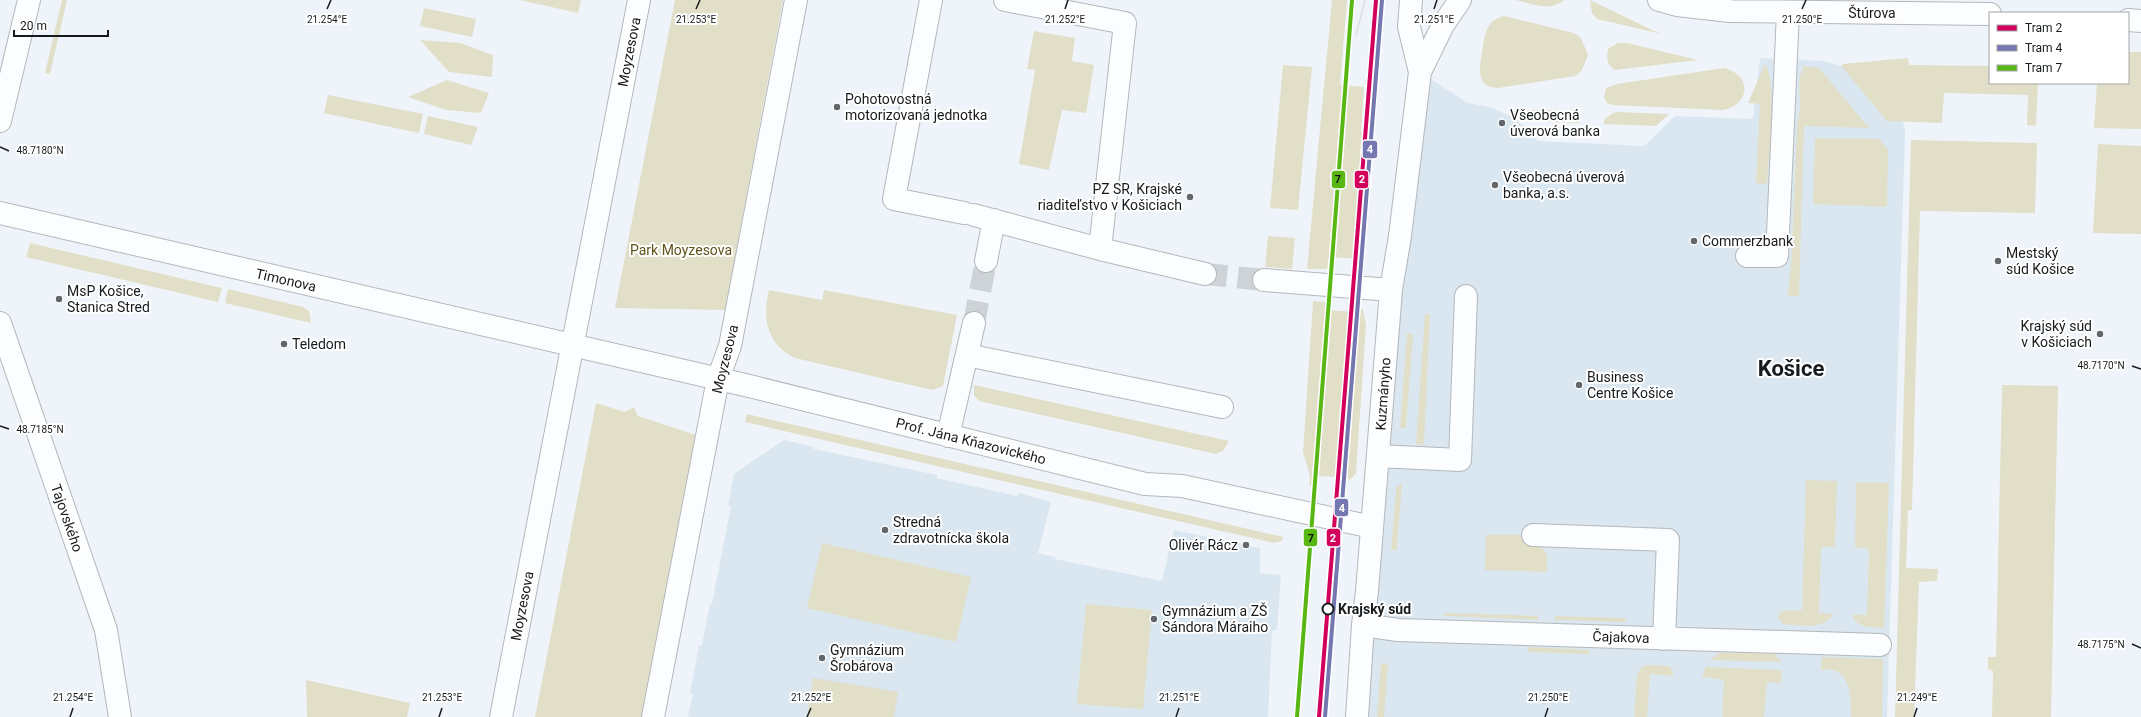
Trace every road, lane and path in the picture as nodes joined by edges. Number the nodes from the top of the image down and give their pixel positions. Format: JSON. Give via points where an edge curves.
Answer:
{"nodes":[{"id":1,"x":29,"y":0,"type":"edge"},
{"id":2,"x":639,"y":0,"type":"edge"},
{"id":3,"x":796,"y":0,"type":"edge"},
{"id":4,"x":931,"y":0,"type":"edge"},
{"id":5,"x":1006,"y":0,"type":"edge"},
{"id":6,"x":1411,"y":0,"type":"edge"},
{"id":7,"x":1460,"y":0,"type":"edge"},
{"id":8,"x":1658,"y":0,"type":"edge"},
{"id":9,"x":1788,"y":12,"type":"junction"},
{"id":10,"x":1989,"y":14,"type":"edge"},
{"id":11,"x":2129,"y":20,"type":"edge"},
{"id":12,"x":2141,"y":21,"type":"edge"},
{"id":13,"x":1420,"y":72,"type":"junction"},
{"id":14,"x":0,"y":121,"type":"edge"},
{"id":15,"x":0,"y":213,"type":"edge"},
{"id":16,"x":978,"y":216,"type":"junction"},
{"id":17,"x":1100,"y":249,"type":"junction"},
{"id":18,"x":1747,"y":256,"type":"dead end"},
{"id":19,"x":986,"y":262,"type":"tunnel mouth"},
{"id":20,"x":1205,"y":274,"type":"tunnel mouth"},
{"id":21,"x":1264,"y":280,"type":"tunnel mouth"},
{"id":22,"x":1390,"y":290,"type":"junction"},
{"id":23,"x":1466,"y":296,"type":"dead end"},
{"id":24,"x":0,"y":323,"type":"edge"},
{"id":25,"x":974,"y":323,"type":"tunnel mouth"},
{"id":26,"x":572,"y":345,"type":"junction"},
{"id":27,"x":967,"y":355,"type":"junction"},
{"id":28,"x":718,"y":380,"type":"junction"},
{"id":29,"x":1222,"y":407,"type":"dead end"},
{"id":30,"x":948,"y":436,"type":"junction"},
{"id":31,"x":1378,"y":456,"type":"junction"},
{"id":32,"x":1372,"y":527,"type":"junction"},
{"id":33,"x":1533,"y":535,"type":"dead end"},
{"id":34,"x":1363,"y":625,"type":"junction"},
{"id":35,"x":1664,"y":639,"type":"junction"},
{"id":36,"x":1880,"y":645,"type":"dead end"},
{"id":37,"x":120,"y":717,"type":"edge"},
{"id":38,"x":501,"y":717,"type":"edge"},
{"id":39,"x":653,"y":717,"type":"edge"},
{"id":40,"x":1357,"y":717,"type":"edge"}],
"edges":[{"from":1,"to":14,"type":"street"},
{"from":2,"to":26,"type":"street","name":"Moyzesova"},
{"from":3,"to":28,"type":"street","name":"Moyzesova","via":[[730,346]]},
{"from":4,"to":16,"type":"street","via":[[894,199]]},
{"from":5,"to":17,"type":"street","via":[[1125,23]]},
{"from":6,"to":13,"type":"street","name":"Kuzmányho","via":[[1409,27]]},
{"from":7,"to":13,"type":"street","name":"Kuzmányho","via":[[1443,25]]},
{"from":8,"to":9,"type":"street","name":"Štúrova","via":[[1713,10]]},
{"from":9,"to":10,"type":"street","name":"Štúrova"},
{"from":9,"to":18,"type":"street","via":[[1777,256]]},
{"from":11,"to":12,"type":"street"},
{"from":13,"to":22,"type":"street","name":"Kuzmányho","via":[[1400,236]]},
{"from":15,"to":26,"type":"street","name":"Timonova"},
{"from":16,"to":17,"type":"street"},
{"from":16,"to":19,"type":"street"},
{"from":17,"to":20,"type":"street"},
{"from":21,"to":22,"type":"street"},
{"from":22,"to":31,"type":"street","name":"Kuzmányho"},
{"from":23,"to":31,"type":"street","via":[[1460,460]]},
{"from":24,"to":37,"type":"street","name":"Tajovského","via":[[106,630]]},
{"from":25,"to":27,"type":"street"},
{"from":26,"to":28,"type":"street","name":"Prof. Jána Kňazovického"},
{"from":26,"to":38,"type":"street","name":"Moyzesova"},
{"from":27,"to":29,"type":"street"},
{"from":27,"to":30,"type":"street"},
{"from":28,"to":30,"type":"street","name":"Prof. Jána Kňazovického"},
{"from":28,"to":39,"type":"street","name":"Moyzesova"},
{"from":30,"to":32,"type":"street","name":"Prof. Jána Kňazovického","via":[[1145,484],[1182,486]]},
{"from":31,"to":32,"type":"street","name":"Kuzmányho"},
{"from":32,"to":34,"type":"street","name":"Kuzmányho"},
{"from":33,"to":35,"type":"street","via":[[1668,540]]},
{"from":34,"to":35,"type":"street","name":"Čajakova","via":[[1398,630]]},
{"from":34,"to":40,"type":"street","name":"Kuzmányho"},
{"from":35,"to":36,"type":"street","name":"Čajakova"}]}
